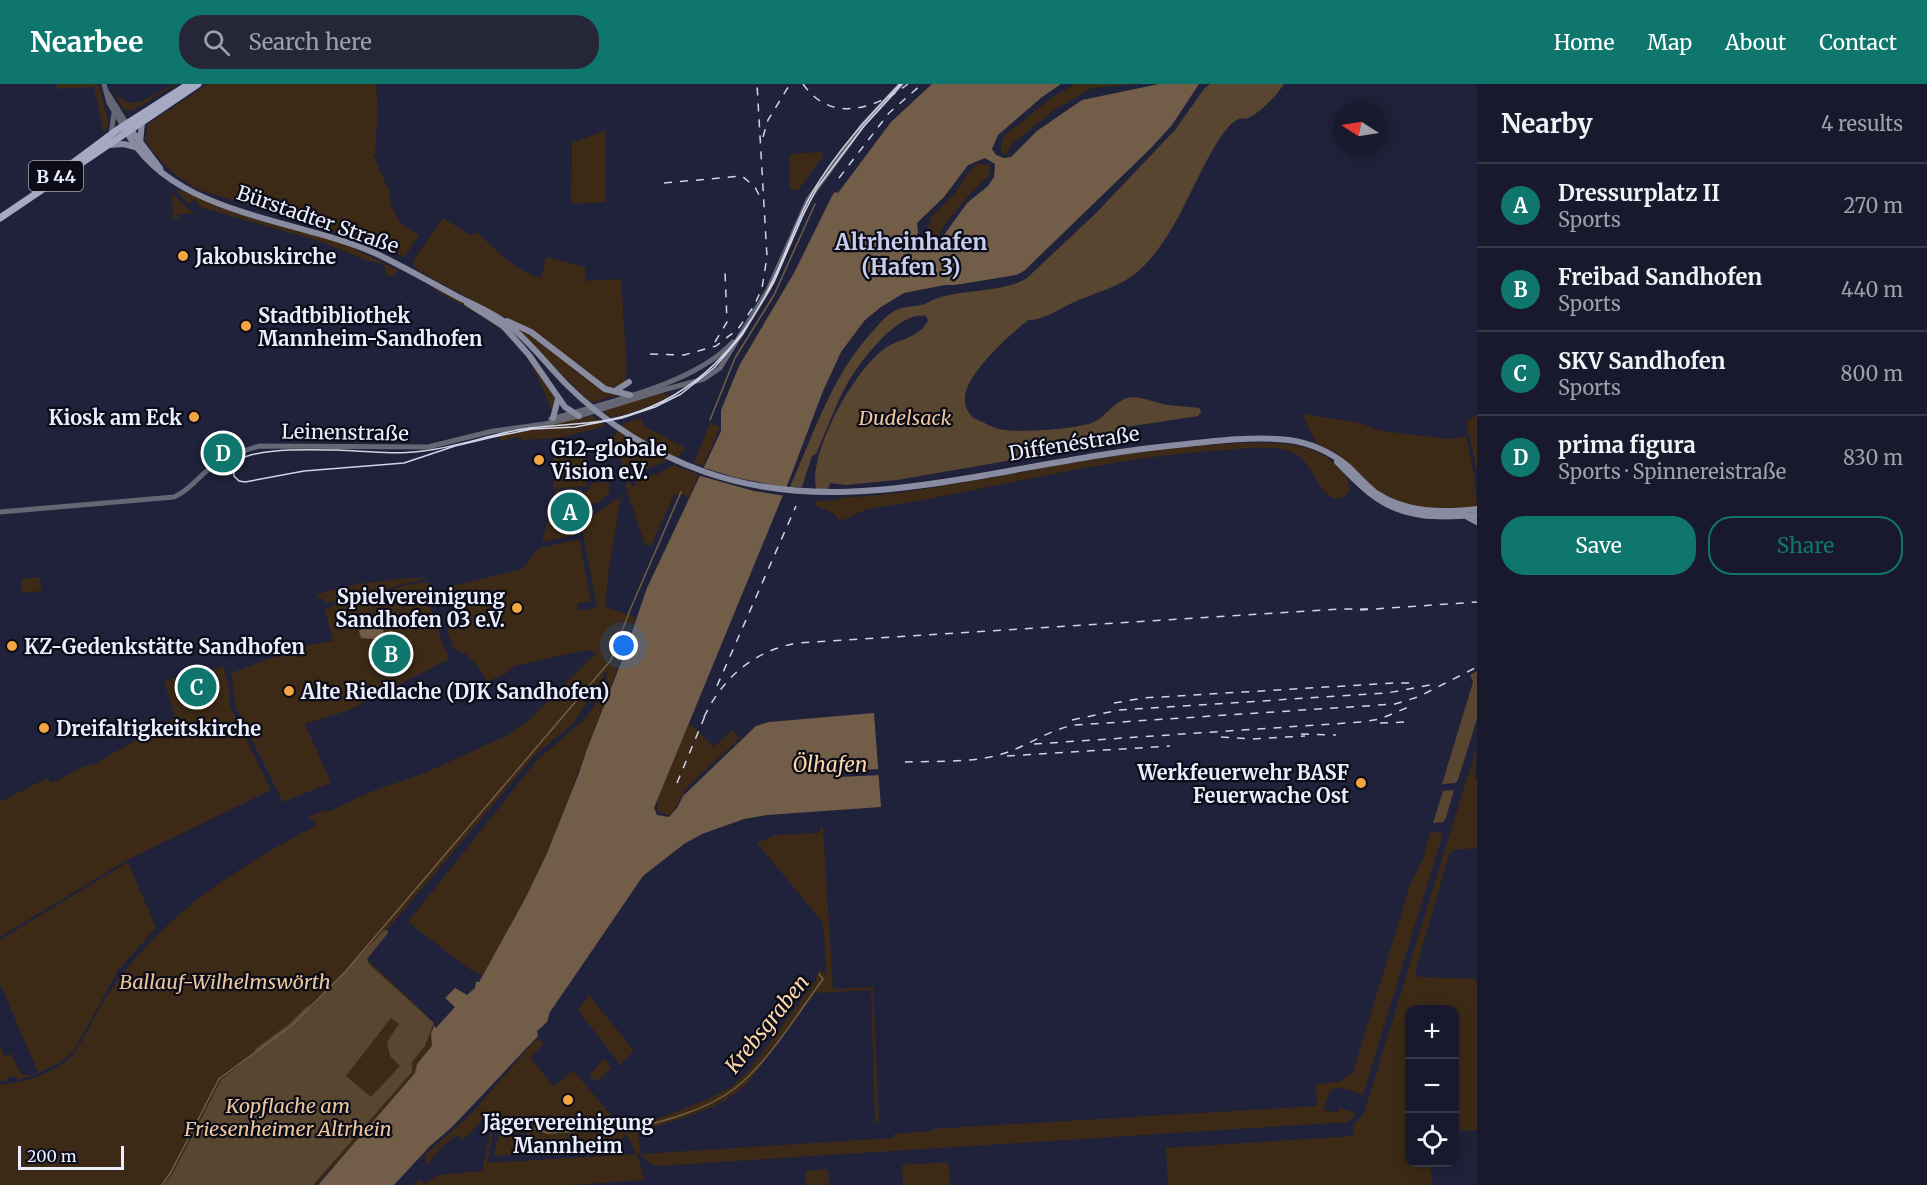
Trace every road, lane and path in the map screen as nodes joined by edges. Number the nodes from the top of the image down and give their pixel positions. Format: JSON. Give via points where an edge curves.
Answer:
{"nodes":[{"id":1,"x":104,"y":84,"type":"edge"},
{"id":2,"x":189,"y":84,"type":"edge"},
{"id":3,"x":198,"y":84,"type":"edge"},
{"id":4,"x":900,"y":84,"type":"edge"},
{"id":5,"x":106,"y":92,"type":"junction"},
{"id":6,"x":114,"y":112,"type":"junction"},
{"id":7,"x":121,"y":114,"type":"junction"},
{"id":8,"x":141,"y":118,"type":"junction"},
{"id":9,"x":127,"y":128,"type":"junction"},
{"id":10,"x":110,"y":135,"type":"junction"},
{"id":11,"x":108,"y":145,"type":"junction"},
{"id":12,"x":138,"y":145,"type":"junction"},
{"id":13,"x":0,"y":216,"type":"edge"},
{"id":14,"x":462,"y":299,"type":"junction"},
{"id":15,"x":498,"y":317,"type":"junction"},
{"id":16,"x":504,"y":327,"type":"junction"},
{"id":17,"x":744,"y":328,"type":"junction"},
{"id":18,"x":527,"y":344,"type":"junction"},
{"id":19,"x":629,"y":382,"type":"dead end"},
{"id":20,"x":571,"y":389,"type":"joint"},
{"id":21,"x":613,"y":391,"type":"junction"},
{"id":22,"x":558,"y":398,"type":"junction"},
{"id":23,"x":631,"y":398,"type":"junction"},
{"id":24,"x":572,"y":412,"type":"junction"},
{"id":25,"x":579,"y":416,"type":"junction"},
{"id":26,"x":554,"y":418,"type":"junction"},
{"id":27,"x":532,"y":425,"type":"junction"},
{"id":28,"x":1328,"y":453,"type":"junction"},
{"id":29,"x":1477,"y":509,"type":"edge"},
{"id":30,"x":0,"y":512,"type":"edge"},
{"id":31,"x":1477,"y":514,"type":"edge"},
{"id":32,"x":1466,"y":516,"type":"junction"},
{"id":33,"x":1477,"y":522,"type":"edge"}],
"edges":[{"from":1,"to":5,"type":"street"},
{"from":2,"to":8,"type":"main road","number":"B 44"},
{"from":3,"to":8,"type":"main road","number":"B 44"},
{"from":4,"to":17,"type":"street","via":[[862,126],[808,200],[772,281]]},
{"from":5,"to":6,"type":"street"},
{"from":5,"to":7,"type":"street"},
{"from":6,"to":9,"type":"street"},
{"from":6,"to":10,"type":"street"},
{"from":7,"to":8,"type":"street"},
{"from":7,"to":9,"type":"street"},
{"from":8,"to":9,"type":"main road","number":"B 44"},
{"from":8,"to":12,"type":"main road"},
{"from":9,"to":10,"type":"main road","number":"B 44"},
{"from":9,"to":11,"type":"main road","number":"B 44"},
{"from":9,"to":12,"type":"main road","name":"Bürstadter Straße"},
{"from":10,"to":13,"type":"main road","number":"B 44"},
{"from":11,"to":12,"type":"main road"},
{"from":11,"to":13,"type":"main road","number":"B 44"},
{"from":12,"to":14,"type":"main road","name":"Bürstadter Straße","via":[[161,174],[194,194],[370,251]]},
{"from":14,"to":15,"type":"main road","name":"Bürstadter Straße"},
{"from":14,"to":16,"type":"main road","name":"Bürstadter Straße"},
{"from":15,"to":18,"type":"main road","name":"Bürstadter Straße"},
{"from":15,"to":21,"type":"main road","via":[[531,332],[592,380]]},
{"from":16,"to":18,"type":"main road","name":"Bürstadter Straße"},
{"from":16,"to":22,"type":"main road"},
{"from":17,"to":23,"type":"street","via":[[725,351],[704,366]]},
{"from":17,"to":23,"type":"street","via":[[720,368],[711,375]]},
{"from":18,"to":20,"type":"main road","name":"Bürstadter Straße"},
{"from":19,"to":21,"type":"main road"},
{"from":20,"to":28,"type":"main road","name":"Diffenéstraße","via":[[602,416],[670,457],[701,471],[785,490],[824,493],[913,487],[1207,441],[1289,440]]},
{"from":21,"to":23,"type":"main road"},
{"from":22,"to":24,"type":"main road"},
{"from":22,"to":26,"type":"main road"},
{"from":23,"to":24,"type":"street"},
{"from":23,"to":25,"type":"street"},
{"from":24,"to":25,"type":"main road"},
{"from":24,"to":26,"type":"street"},
{"from":25,"to":27,"type":"street"},
{"from":26,"to":27,"type":"street"},
{"from":27,"to":30,"type":"street","name":"Leinenstraße","via":[[422,448],[267,445],[218,464],[183,494],[170,498]]},
{"from":28,"to":29,"type":"main road","name":"Diffenéstraße","via":[[1394,503],[1431,511]]},
{"from":28,"to":32,"type":"main road","name":"Diffenéstraße","via":[[1366,490],[1391,507],[1430,517]]},
{"from":31,"to":32,"type":"main road","name":"Diffenéstraße"},
{"from":32,"to":33,"type":"main road"}]}
